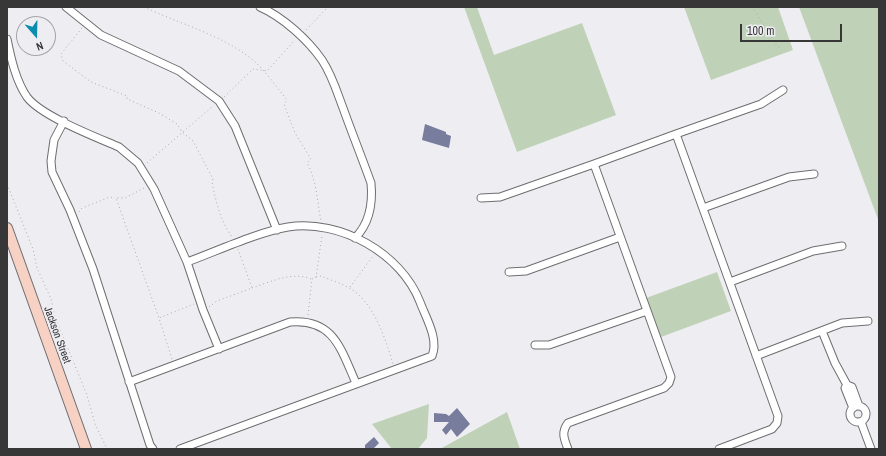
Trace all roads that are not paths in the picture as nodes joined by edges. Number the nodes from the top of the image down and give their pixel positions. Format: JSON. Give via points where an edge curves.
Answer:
{"nodes":[{"id":1,"x":66,"y":7,"type":"edge"},
{"id":2,"x":260,"y":7,"type":"edge"},
{"id":3,"x":269,"y":9,"type":"edge"},
{"id":4,"x":7,"y":39,"type":"edge"},
{"id":5,"x":783,"y":90,"type":"dead end"},
{"id":6,"x":64,"y":121,"type":"junction"},
{"id":7,"x":676,"y":134,"type":"junction"},
{"id":8,"x":594,"y":164,"type":"junction"},
{"id":9,"x":814,"y":174,"type":"dead end"},
{"id":10,"x":481,"y":198,"type":"dead end"},
{"id":11,"x":703,"y":208,"type":"junction"},
{"id":12,"x":7,"y":228,"type":"edge"},
{"id":13,"x":277,"y":230,"type":"junction"},
{"id":14,"x":620,"y":237,"type":"junction"},
{"id":15,"x":355,"y":238,"type":"junction"},
{"id":16,"x":842,"y":246,"type":"dead end"},
{"id":17,"x":187,"y":262,"type":"junction"},
{"id":18,"x":508,"y":272,"type":"dead end"},
{"id":19,"x":730,"y":282,"type":"junction"},
{"id":20,"x":647,"y":310,"type":"junction"},
{"id":21,"x":868,"y":321,"type":"dead end"},
{"id":22,"x":822,"y":331,"type":"junction"},
{"id":23,"x":535,"y":345,"type":"dead end"},
{"id":24,"x":219,"y":349,"type":"junction"},
{"id":25,"x":756,"y":356,"type":"junction"},
{"id":26,"x":129,"y":382,"type":"junction"},
{"id":27,"x":356,"y":384,"type":"junction"},
{"id":28,"x":856,"y":407,"type":"junction"},
{"id":29,"x":861,"y":422,"type":"junction"},
{"id":30,"x":86,"y":449,"type":"edge"},
{"id":31,"x":152,"y":449,"type":"edge"},
{"id":32,"x":180,"y":449,"type":"edge"},
{"id":33,"x":568,"y":449,"type":"edge"},
{"id":34,"x":719,"y":449,"type":"edge"},
{"id":35,"x":871,"y":449,"type":"edge"}],
"edges":[{"from":1,"to":13,"type":"street","via":[[101,35],[179,71],[219,101],[235,126]]},
{"from":2,"to":3,"type":"street"},
{"from":3,"to":15,"type":"street","via":[[291,26],[312,48],[332,78],[371,184],[370,214],[363,230]]},
{"from":4,"to":6,"type":"street","via":[[20,84],[28,98]]},
{"from":5,"to":7,"type":"street","via":[[761,104]]},
{"from":6,"to":17,"type":"street","via":[[119,147],[141,167]]},
{"from":6,"to":26,"type":"street","via":[[54,140],[52,172],[93,269]]},
{"from":7,"to":8,"type":"street"},
{"from":7,"to":11,"type":"street"},
{"from":8,"to":10,"type":"street","via":[[500,197]]},
{"from":8,"to":14,"type":"street"},
{"from":9,"to":11,"type":"street","via":[[789,177]]},
{"from":11,"to":19,"type":"street"},
{"from":12,"to":30,"type":"main road","name":"Jackson Street"},
{"from":13,"to":15,"type":"street","via":[[305,226],[323,228]]},
{"from":13,"to":17,"type":"street"},
{"from":14,"to":18,"type":"street","via":[[526,271]]},
{"from":14,"to":20,"type":"street"},
{"from":15,"to":27,"type":"street","via":[[377,249],[402,273],[417,294],[435,342],[432,356]]},
{"from":16,"to":19,"type":"street","via":[[813,250]]},
{"from":17,"to":24,"type":"street"},
{"from":19,"to":25,"type":"street"},
{"from":20,"to":23,"type":"street","via":[[549,345]]},
{"from":20,"to":33,"type":"street","via":[[671,377],[669,383],[664,388],[568,423],[563,435]]},
{"from":21,"to":22,"type":"street","via":[[842,323]]},
{"from":22,"to":25,"type":"street"},
{"from":22,"to":28,"type":"street","via":[[835,363],[847,385],[852,387]]},
{"from":24,"to":26,"type":"street"},
{"from":24,"to":27,"type":"street","via":[[290,322],[306,321],[329,332],[338,342]]},
{"from":25,"to":34,"type":"street","via":[[778,416],[777,423],[772,429]]},
{"from":26,"to":31,"type":"street"},
{"from":27,"to":32,"type":"street"},
{"from":28,"to":29,"type":"street","via":[[864,408],[867,412]]},
{"from":28,"to":29,"type":"street","via":[[850,413],[851,418],[855,422]]},
{"from":29,"to":35,"type":"street"}]}
